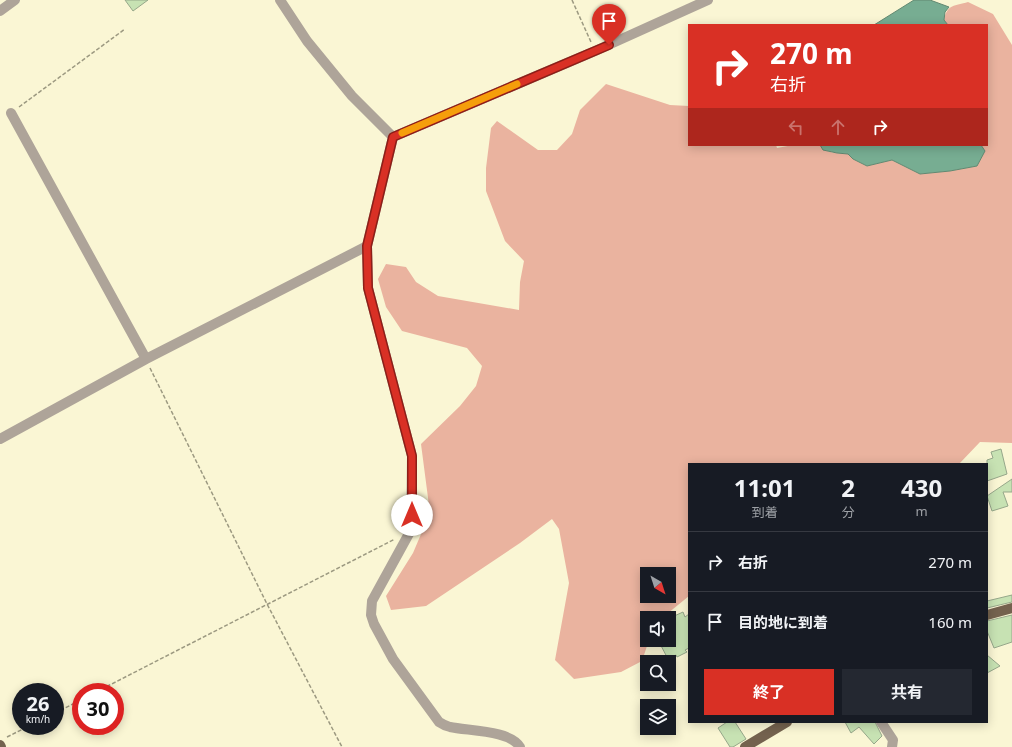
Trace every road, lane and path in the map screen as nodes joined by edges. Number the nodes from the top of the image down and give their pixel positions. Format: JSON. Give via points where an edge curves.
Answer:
{"nodes":[{"id":1,"x":15,"y":0,"type":"edge"},
{"id":2,"x":280,"y":0,"type":"edge"},
{"id":3,"x":572,"y":0,"type":"edge"},
{"id":4,"x":708,"y":0,"type":"edge"},
{"id":5,"x":0,"y":11,"type":"edge"},
{"id":6,"x":125,"y":30,"type":"dead end"},
{"id":7,"x":595,"y":51,"type":"junction"},
{"id":8,"x":11,"y":113,"type":"joint"},
{"id":9,"x":393,"y":137,"type":"junction"},
{"id":10,"x":367,"y":246,"type":"junction"},
{"id":11,"x":146,"y":359,"type":"junction"},
{"id":12,"x":0,"y":439,"type":"edge"},
{"id":13,"x":411,"y":530,"type":"junction"},
{"id":14,"x":267,"y":604,"type":"junction"},
{"id":15,"x":1012,"y":608,"type":"edge"},
{"id":16,"x":988,"y":615,"type":"edge"},
{"id":17,"x":113,"y":683,"type":"edge"},
{"id":18,"x":785,"y":723,"type":"edge"},
{"id":19,"x":882,"y":723,"type":"edge"},
{"id":20,"x":16,"y":735,"type":"edge"},
{"id":21,"x":2,"y":744,"type":"edge"},
{"id":22,"x":342,"y":747,"type":"edge"},
{"id":23,"x":520,"y":747,"type":"edge"},
{"id":24,"x":745,"y":747,"type":"edge"},
{"id":25,"x":892,"y":747,"type":"edge"}],
"edges":[{"from":1,"to":5,"type":"street"},
{"from":2,"to":9,"type":"street","via":[[307,41],[352,96]]},
{"from":3,"to":7,"type":"path"},
{"from":4,"to":7,"type":"street"},
{"from":6,"to":8,"type":"path"},
{"from":7,"to":9,"type":"street"},
{"from":8,"to":11,"type":"street"},
{"from":9,"to":10,"type":"street"},
{"from":10,"to":11,"type":"street"},
{"from":10,"to":13,"type":"street","via":[[368,288],[412,456]]},
{"from":11,"to":12,"type":"street"},
{"from":11,"to":14,"type":"path"},
{"from":13,"to":14,"type":"path"},
{"from":13,"to":23,"type":"street","via":[[372,601],[371,614],[374,624],[393,659],[439,722],[448,727],[505,736]]},
{"from":14,"to":17,"type":"path"},
{"from":14,"to":22,"type":"path"},
{"from":15,"to":16,"type":"main road"},
{"from":18,"to":24,"type":"main road"},
{"from":19,"to":25,"type":"street","via":[[893,740]]},
{"from":20,"to":21,"type":"path"}]}
